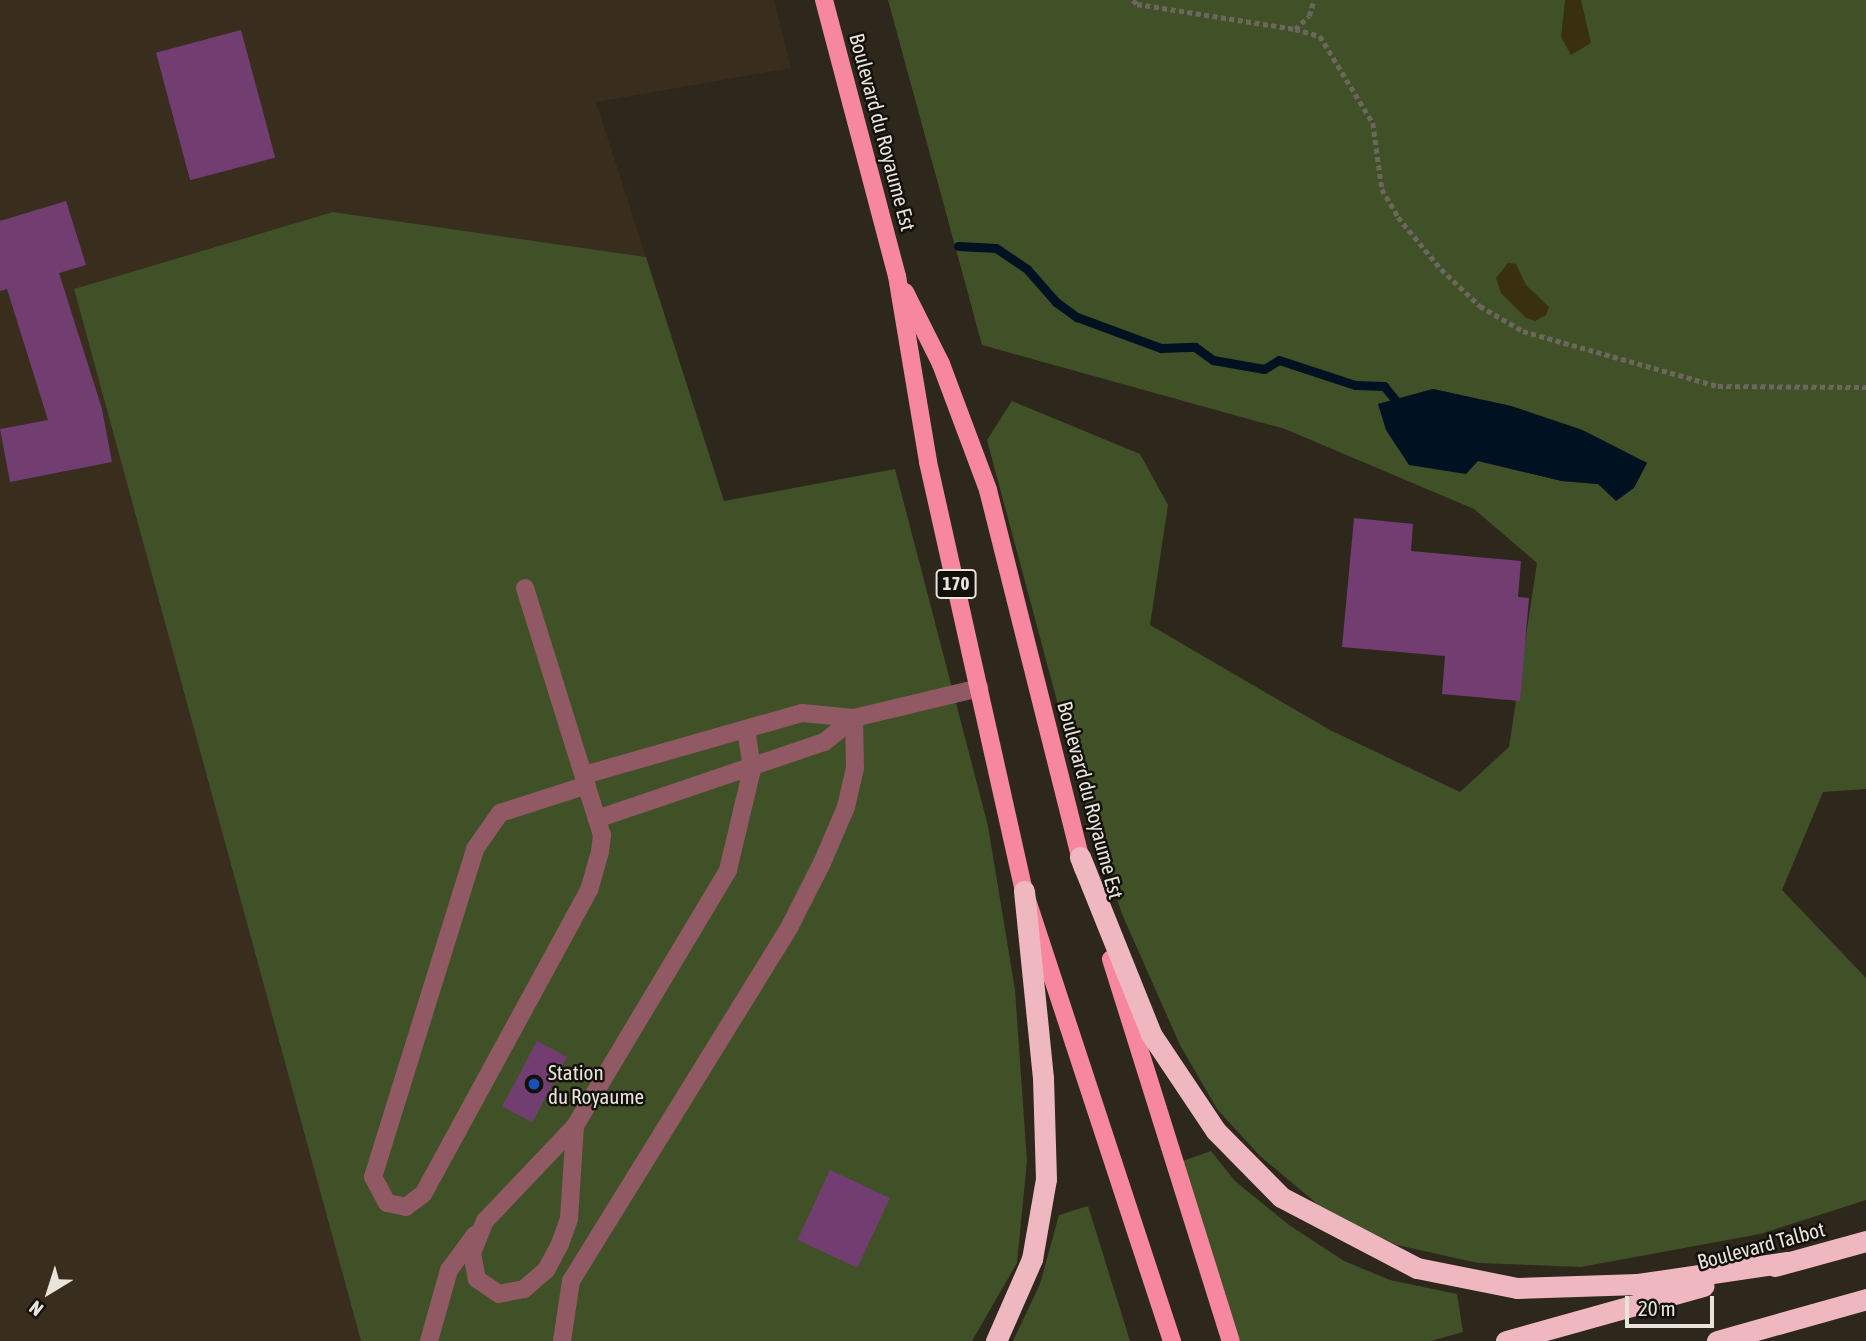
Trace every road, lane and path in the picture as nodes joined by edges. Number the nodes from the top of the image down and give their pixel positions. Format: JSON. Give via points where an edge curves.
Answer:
{"nodes":[{"id":1,"x":824,"y":0,"type":"edge"},
{"id":2,"x":1133,"y":0,"type":"edge"},
{"id":3,"x":1314,"y":0,"type":"edge"},
{"id":4,"x":1295,"y":29,"type":"junction"},
{"id":5,"x":897,"y":276,"type":"junction"},
{"id":6,"x":1866,"y":387,"type":"edge"},
{"id":7,"x":526,"y":588,"type":"dead end"},
{"id":8,"x":979,"y":688,"type":"junction"},
{"id":9,"x":854,"y":718,"type":"junction"},
{"id":10,"x":746,"y":729,"type":"junction"},
{"id":11,"x":752,"y":769,"type":"junction"},
{"id":12,"x":585,"y":780,"type":"junction"},
{"id":13,"x":597,"y":819,"type":"junction"},
{"id":14,"x":1080,"y":857,"type":"junction"},
{"id":15,"x":1024,"y":891,"type":"junction"},
{"id":16,"x":575,"y":1126,"type":"junction"},
{"id":17,"x":485,"y":1221,"type":"junction"},
{"id":18,"x":1866,"y":1241,"type":"edge"},
{"id":19,"x":1787,"y":1262,"type":"junction"},
{"id":20,"x":1866,"y":1300,"type":"edge"},
{"id":21,"x":429,"y":1341,"type":"edge"},
{"id":22,"x":562,"y":1341,"type":"edge"},
{"id":23,"x":996,"y":1341,"type":"edge"},
{"id":24,"x":1172,"y":1341,"type":"edge"},
{"id":25,"x":1231,"y":1341,"type":"edge"},
{"id":26,"x":1506,"y":1341,"type":"edge"},
{"id":27,"x":1717,"y":1341,"type":"edge"}],
"edges":[{"from":1,"to":5,"type":"main road","name":"Boulevard du Royaume Est","number":"170"},
{"from":2,"to":4,"type":"path"},
{"from":3,"to":4,"type":"path","via":[[1309,16]]},
{"from":4,"to":6,"type":"path","via":[[1320,36],[1373,122],[1382,189],[1398,217],[1441,269],[1480,306],[1523,331],[1718,386]]},
{"from":5,"to":8,"type":"main road","name":"Boulevard du Royaume Est","number":"170","via":[[928,462]]},
{"from":5,"to":14,"type":"main road","name":"Boulevard du Royaume Est","number":"170","via":[[941,364],[988,490]]},
{"from":7,"to":12,"type":"lane"},
{"from":8,"to":9,"type":"lane"},
{"from":8,"to":15,"type":"main road","name":"Boulevard du Royaume Est","number":"170"},
{"from":9,"to":10,"type":"lane","via":[[802,713]]},
{"from":9,"to":11,"type":"lane","via":[[824,743]]},
{"from":9,"to":22,"type":"lane","via":[[855,768],[846,807],[822,863],[790,926],[571,1281]]},
{"from":10,"to":11,"type":"lane"},
{"from":10,"to":12,"type":"lane"},
{"from":11,"to":13,"type":"lane"},
{"from":11,"to":16,"type":"lane","via":[[728,870]]},
{"from":12,"to":13,"type":"lane"},
{"from":12,"to":13,"type":"lane","via":[[500,813],[475,849],[373,1177],[387,1203],[406,1207],[424,1194],[589,890],[600,852]]},
{"from":14,"to":19,"type":"highway","via":[[1151,1034],[1216,1131],[1281,1198],[1416,1268],[1517,1288],[1638,1284]]},
{"from":14,"to":25,"type":"main road","name":"Boulevard du Royaume Est","number":"170"},
{"from":15,"to":23,"type":"highway","via":[[1043,1077],[1046,1179],[1032,1259]]},
{"from":15,"to":24,"type":"main road","name":"Boulevard du Royaume Est","number":"170"},
{"from":16,"to":17,"type":"lane"},
{"from":16,"to":17,"type":"lane","via":[[569,1219],[546,1270],[524,1289],[499,1294],[477,1279],[472,1253]]},
{"from":17,"to":21,"type":"lane","via":[[449,1270]]},
{"from":18,"to":19,"type":"highway","name":"Boulevard Talbot"},
{"from":19,"to":26,"type":"highway","name":"Boulevard Talbot"},
{"from":20,"to":27,"type":"highway"}]}
